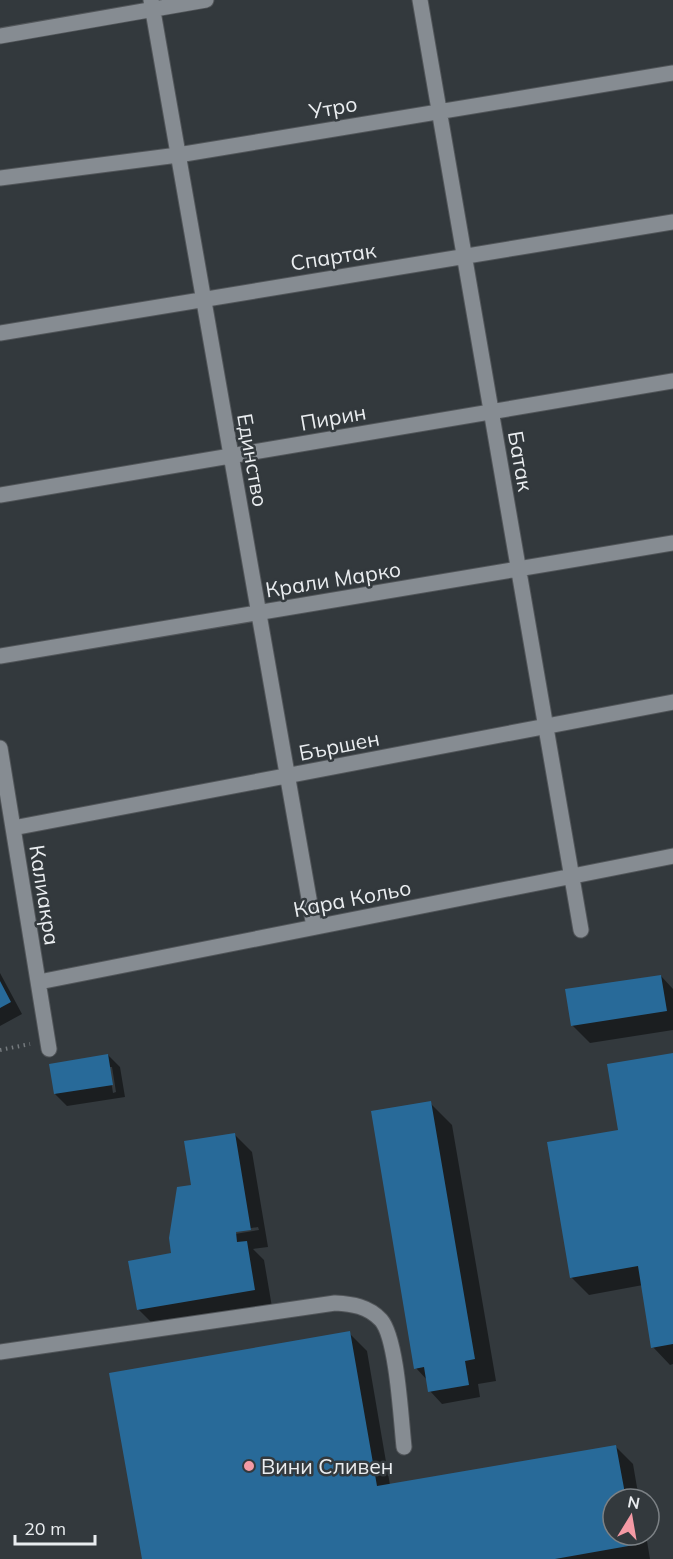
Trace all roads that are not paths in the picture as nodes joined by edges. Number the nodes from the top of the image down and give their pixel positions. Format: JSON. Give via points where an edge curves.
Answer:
{"nodes":[{"id":1,"x":206,"y":0,"type":"edge"},
{"id":2,"x":420,"y":0,"type":"edge"},
{"id":3,"x":152,"y":5,"type":"edge"},
{"id":4,"x":0,"y":36,"type":"edge"},
{"id":5,"x":673,"y":73,"type":"edge"},
{"id":6,"x":439,"y":111,"type":"junction"},
{"id":7,"x":178,"y":155,"type":"junction"},
{"id":8,"x":0,"y":178,"type":"edge"},
{"id":9,"x":673,"y":222,"type":"edge"},
{"id":10,"x":464,"y":256,"type":"junction"},
{"id":11,"x":204,"y":299,"type":"junction"},
{"id":12,"x":0,"y":333,"type":"edge"},
{"id":13,"x":673,"y":381,"type":"edge"},
{"id":14,"x":491,"y":412,"type":"junction"},
{"id":15,"x":231,"y":456,"type":"junction"},
{"id":16,"x":0,"y":495,"type":"edge"},
{"id":17,"x":673,"y":543,"type":"edge"},
{"id":18,"x":518,"y":569,"type":"junction"},
{"id":19,"x":259,"y":613,"type":"junction"},
{"id":20,"x":0,"y":656,"type":"edge"},
{"id":21,"x":673,"y":702,"type":"edge"},
{"id":22,"x":545,"y":726,"type":"junction"},
{"id":23,"x":0,"y":748,"type":"edge"},
{"id":24,"x":288,"y":776,"type":"junction"},
{"id":25,"x":13,"y":828,"type":"junction"},
{"id":26,"x":673,"y":856,"type":"edge"},
{"id":27,"x":571,"y":876,"type":"junction"},
{"id":28,"x":314,"y":927,"type":"junction"},
{"id":29,"x":581,"y":930,"type":"dead end"},
{"id":30,"x":39,"y":982,"type":"junction"},
{"id":31,"x":49,"y":1044,"type":"road end"},
{"id":32,"x":0,"y":1352,"type":"edge"},
{"id":33,"x":404,"y":1447,"type":"dead end"}],
"edges":[{"from":1,"to":3,"type":"street"},
{"from":2,"to":6,"type":"street","name":"Батак"},
{"from":3,"to":4,"type":"street"},
{"from":3,"to":7,"type":"street","name":"Единство"},
{"from":5,"to":6,"type":"street","name":"Утро"},
{"from":6,"to":7,"type":"street","name":"Утро"},
{"from":6,"to":10,"type":"street","name":"Батак"},
{"from":7,"to":8,"type":"street","name":"Утро"},
{"from":7,"to":11,"type":"street","name":"Единство"},
{"from":9,"to":10,"type":"street","name":"Спартак"},
{"from":10,"to":11,"type":"street","name":"Спартак"},
{"from":10,"to":14,"type":"street","name":"Батак"},
{"from":11,"to":12,"type":"street","name":"Спартак"},
{"from":11,"to":15,"type":"street","name":"Единство"},
{"from":13,"to":14,"type":"street","name":"Пирин"},
{"from":14,"to":15,"type":"street","name":"Пирин"},
{"from":14,"to":18,"type":"street","name":"Батак"},
{"from":15,"to":16,"type":"street","name":"Пирин"},
{"from":15,"to":19,"type":"street","name":"Единство"},
{"from":17,"to":18,"type":"street","name":"Крали Марко"},
{"from":18,"to":19,"type":"street","name":"Крали Марко"},
{"from":18,"to":22,"type":"street","name":"Батак"},
{"from":19,"to":20,"type":"street","name":"Крали Марко"},
{"from":19,"to":24,"type":"street","name":"Единство"},
{"from":21,"to":22,"type":"street","name":"Бършен"},
{"from":22,"to":24,"type":"street","name":"Бършен"},
{"from":22,"to":27,"type":"street","name":"Батак"},
{"from":23,"to":25,"type":"street","name":"Калиакра"},
{"from":24,"to":25,"type":"street","name":"Бършен"},
{"from":24,"to":28,"type":"street","name":"Единство"},
{"from":25,"to":30,"type":"street","name":"Калиакра"},
{"from":26,"to":27,"type":"street","name":"Кара Кольо"},
{"from":27,"to":28,"type":"street","name":"Кара Кольо"},
{"from":27,"to":29,"type":"street","name":"Батак"},
{"from":28,"to":30,"type":"street","name":"Кара Кольо"},
{"from":30,"to":31,"type":"street","name":"Калиакра"},
{"from":32,"to":33,"type":"street","via":[[335,1303],[352,1304],[368,1309],[382,1322],[391,1340]]}]}
